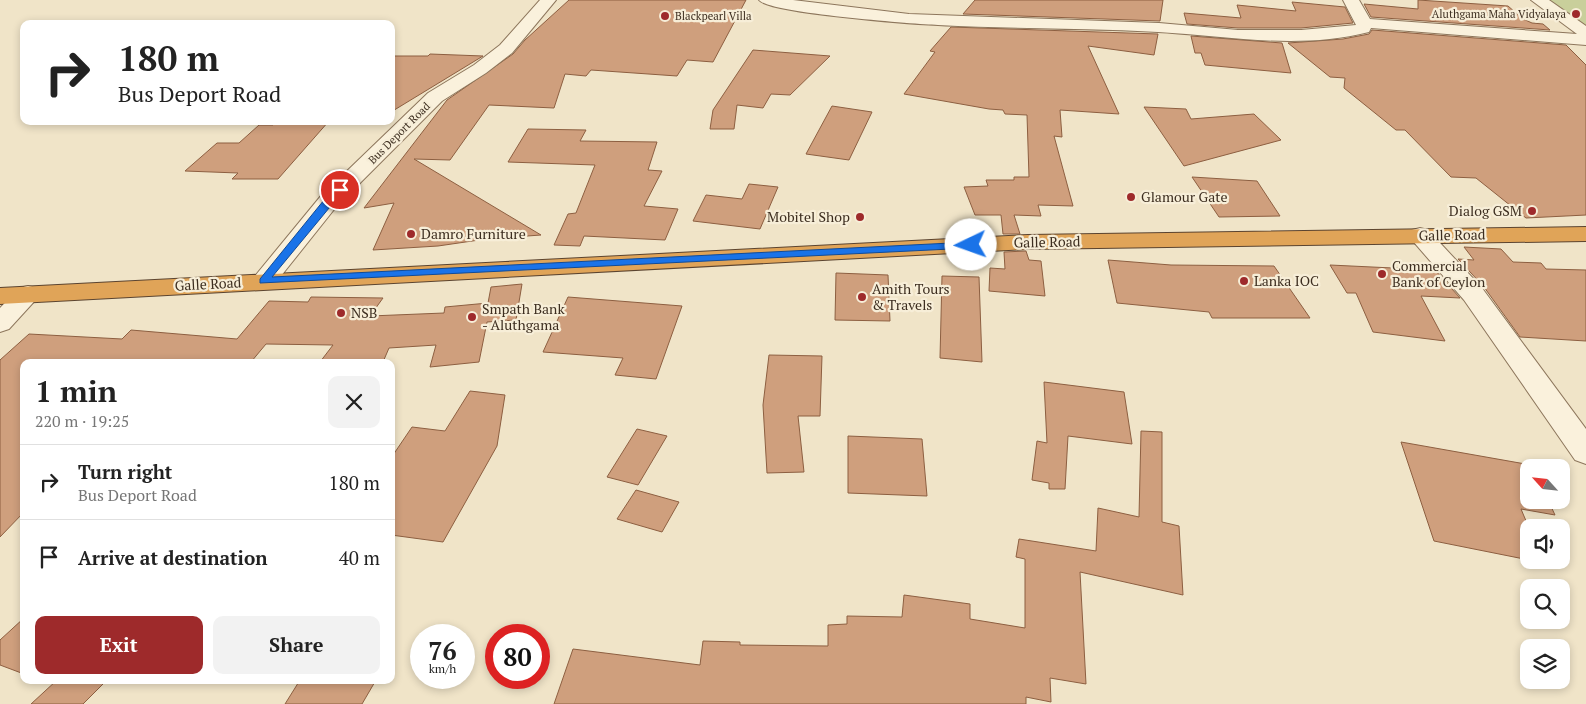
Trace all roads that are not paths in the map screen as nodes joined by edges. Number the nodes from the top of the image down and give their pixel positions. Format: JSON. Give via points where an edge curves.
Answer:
{"nodes":[{"id":1,"x":548,"y":0,"type":"edge"},
{"id":2,"x":767,"y":0,"type":"edge"},
{"id":3,"x":1351,"y":0,"type":"edge"},
{"id":4,"x":1540,"y":0,"type":"edge"},
{"id":5,"x":1365,"y":23,"type":"junction"},
{"id":6,"x":1586,"y":33,"type":"edge"},
{"id":7,"x":1586,"y":40,"type":"edge"},
{"id":8,"x":1586,"y":234,"type":"edge"},
{"id":9,"x":1420,"y":235,"type":"junction"},
{"id":10,"x":264,"y":281,"type":"junction"},
{"id":11,"x":28,"y":294,"type":"junction"},
{"id":12,"x":0,"y":296,"type":"edge"},
{"id":13,"x":0,"y":323,"type":"edge"},
{"id":14,"x":1586,"y":452,"type":"edge"}],
"edges":[{"from":1,"to":10,"type":"street","name":"Bus Deport Road","via":[[506,49],[435,97],[328,202]]},
{"from":2,"to":5,"type":"street","via":[[818,10],[884,17],[990,14],[1240,35],[1346,32],[1363,29]]},
{"from":3,"to":5,"type":"street"},
{"from":4,"to":6,"type":"street"},
{"from":5,"to":7,"type":"street"},
{"from":8,"to":9,"type":"highway","name":"Galle Road"},
{"from":9,"to":10,"type":"highway","name":"Galle Road","via":[[1028,242]]},
{"from":9,"to":14,"type":"street","via":[[1473,294]]},
{"from":10,"to":11,"type":"highway","name":"Galle Road"},
{"from":11,"to":12,"type":"highway","name":"Galle Road"},
{"from":11,"to":13,"type":"street"}]}
